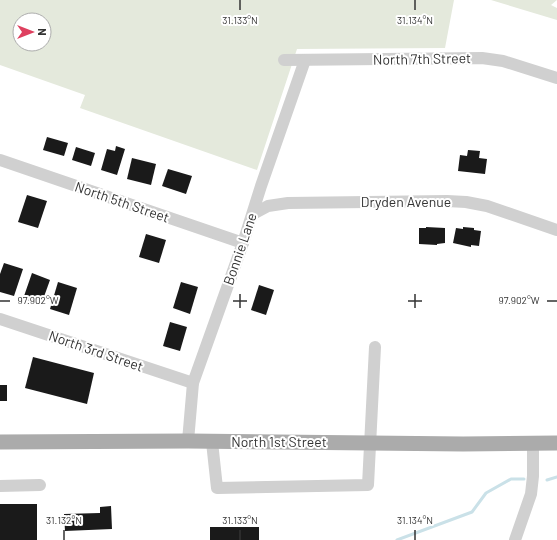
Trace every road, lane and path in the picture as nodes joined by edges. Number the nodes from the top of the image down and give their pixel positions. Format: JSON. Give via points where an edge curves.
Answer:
{"nodes":[{"id":1,"x":284,"y":60,"type":"dead end"},
{"id":2,"x":305,"y":60,"type":"junction"},
{"id":3,"x":557,"y":78,"type":"edge"},
{"id":4,"x":0,"y":160,"type":"edge"},
{"id":5,"x":253,"y":214,"type":"junction"},
{"id":6,"x":557,"y":230,"type":"edge"},
{"id":7,"x":243,"y":243,"type":"junction"},
{"id":8,"x":0,"y":318,"type":"edge"},
{"id":9,"x":376,"y":348,"type":"dead end"},
{"id":10,"x":193,"y":383,"type":"junction"},
{"id":11,"x":188,"y":441,"type":"junction"},
{"id":12,"x":0,"y":442,"type":"edge"},
{"id":13,"x":212,"y":442,"type":"junction"},
{"id":14,"x":369,"y":443,"type":"junction"},
{"id":15,"x":557,"y":443,"type":"edge"},
{"id":16,"x":533,"y":444,"type":"junction"},
{"id":17,"x":40,"y":485,"type":"dead end"},
{"id":18,"x":0,"y":486,"type":"edge"},
{"id":19,"x":515,"y":540,"type":"edge"}],
"edges":[{"from":1,"to":2,"type":"street","name":"North 7th Street"},
{"from":2,"to":3,"type":"street","name":"North 7th Street","via":[[482,58],[503,61]]},
{"from":2,"to":5,"type":"street","name":"Bonnie Lane"},
{"from":4,"to":7,"type":"street","name":"North 5th Street"},
{"from":5,"to":6,"type":"street","name":"Dryden Avenue","via":[[268,206],[288,203],[447,200],[487,206]]},
{"from":5,"to":7,"type":"street","name":"Bonnie Lane"},
{"from":7,"to":10,"type":"street","name":"Bonnie Lane"},
{"from":8,"to":10,"type":"street","name":"North 3rd Street"},
{"from":9,"to":14,"type":"street"},
{"from":10,"to":11,"type":"street","name":"Bonnie Lane"},
{"from":11,"to":12,"type":"main road","name":"North 1st Street"},
{"from":11,"to":13,"type":"main road","name":"North 1st Street"},
{"from":13,"to":14,"type":"main road","name":"North 1st Street"},
{"from":13,"to":14,"type":"street","via":[[217,488],[368,485]]},
{"from":14,"to":16,"type":"main road","name":"North 1st Street"},
{"from":15,"to":16,"type":"main road","name":"North 1st Street"},
{"from":16,"to":19,"type":"street","via":[[531,494]]},
{"from":17,"to":18,"type":"street"}]}
